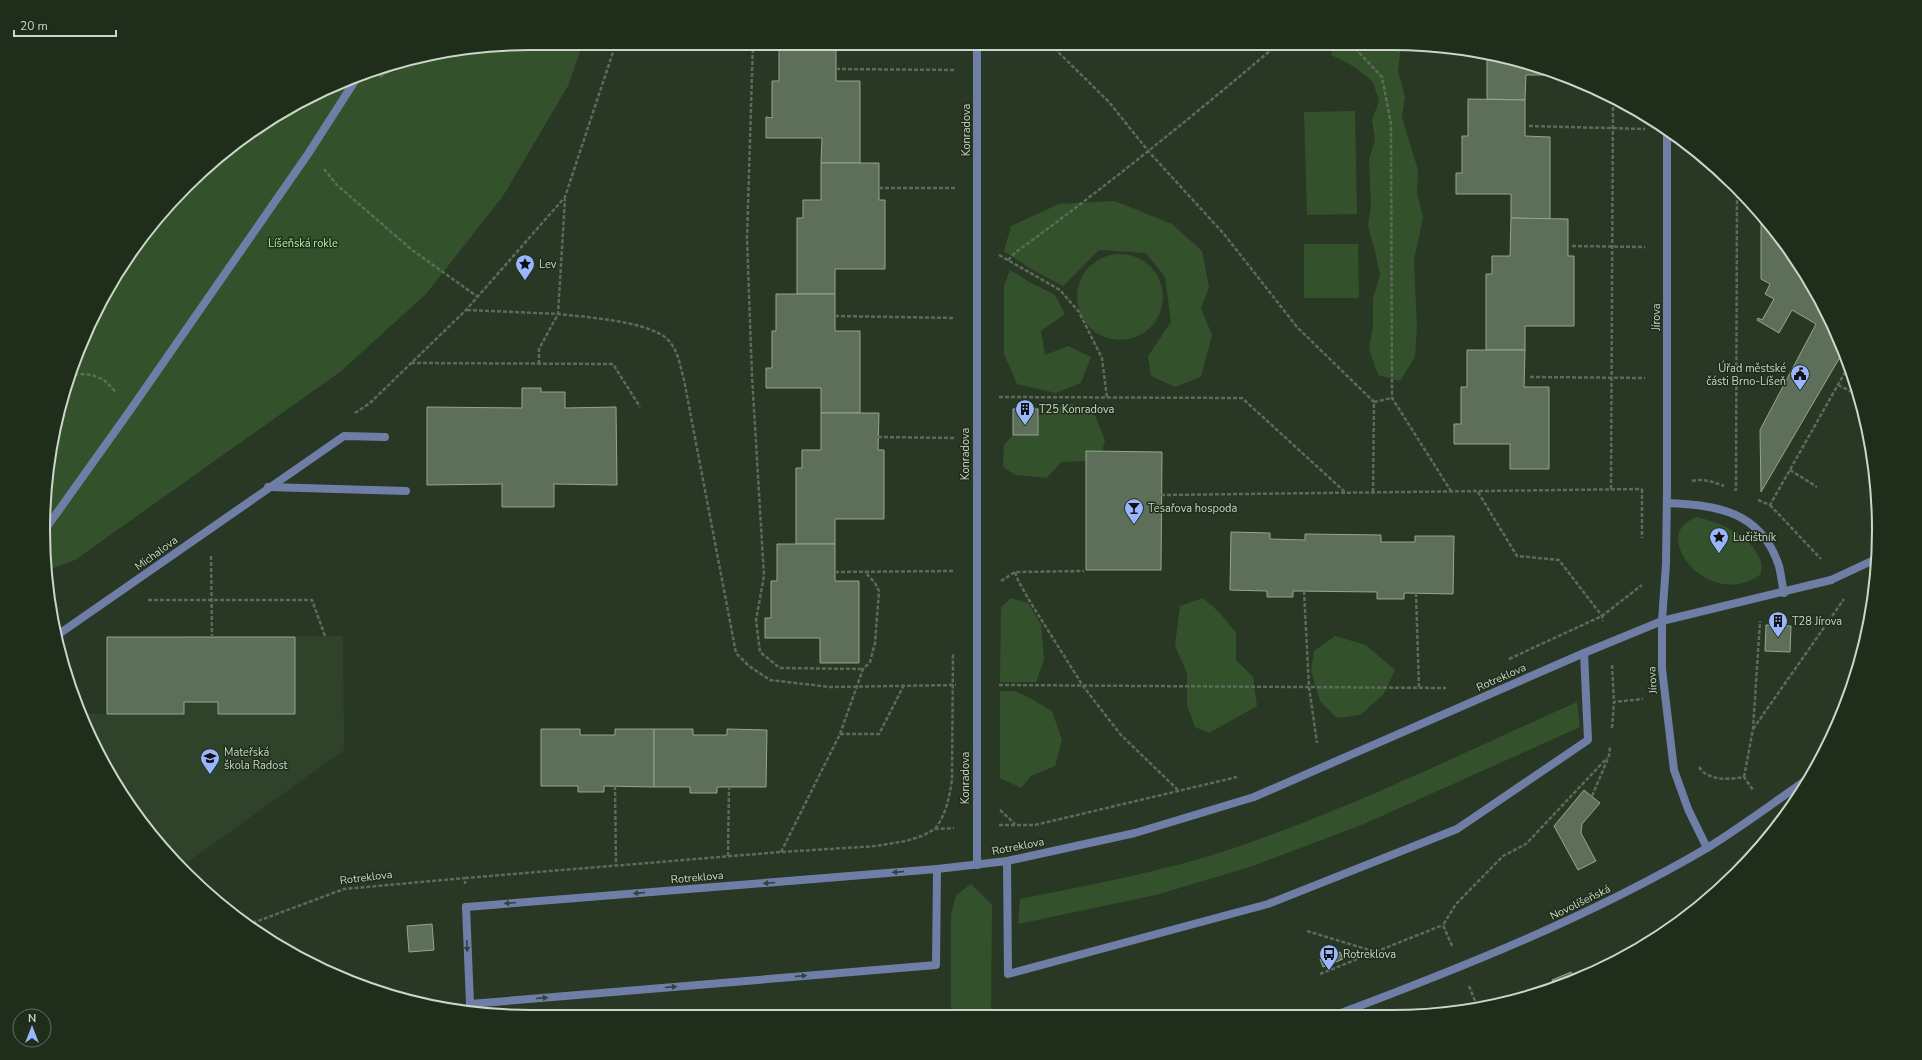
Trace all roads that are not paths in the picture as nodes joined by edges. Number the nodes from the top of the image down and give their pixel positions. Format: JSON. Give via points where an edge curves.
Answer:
{"nodes":[{"id":1,"x":977,"y":50,"type":"edge"},
{"id":2,"x":353,"y":84,"type":"edge"},
{"id":3,"x":1667,"y":137,"type":"edge"},
{"id":4,"x":385,"y":437,"type":"dead end"},
{"id":5,"x":268,"y":488,"type":"junction"},
{"id":6,"x":406,"y":491,"type":"dead end"},
{"id":7,"x":1667,"y":503,"type":"junction"},
{"id":8,"x":50,"y":521,"type":"edge"},
{"id":9,"x":1871,"y":561,"type":"edge"},
{"id":10,"x":1784,"y":593,"type":"junction"},
{"id":11,"x":1662,"y":621,"type":"junction"},
{"id":12,"x":61,"y":633,"type":"edge"},
{"id":13,"x":1584,"y":653,"type":"junction"},
{"id":14,"x":1798,"y":785,"type":"edge"},
{"id":15,"x":1707,"y":848,"type":"junction"},
{"id":16,"x":1007,"y":861,"type":"junction"},
{"id":17,"x":977,"y":865,"type":"junction"},
{"id":18,"x":937,"y":869,"type":"junction"},
{"id":19,"x":1349,"y":1010,"type":"edge"}],
"edges":[{"from":1,"to":17,"type":"street","name":"Konradova"},
{"from":2,"to":8,"type":"street","via":[[308,154]]},
{"from":3,"to":7,"type":"street","name":"Jírova"},
{"from":4,"to":5,"type":"street","name":"Michalova","via":[[344,436]]},
{"from":5,"to":6,"type":"street"},
{"from":5,"to":12,"type":"street","name":"Michalova"},
{"from":7,"to":10,"type":"street","via":[[1719,509],[1749,522],[1765,537],[1778,566]]},
{"from":7,"to":11,"type":"street","name":"Jírova"},
{"from":9,"to":10,"type":"street","name":"Rotreklova","via":[[1831,580]]},
{"from":10,"to":11,"type":"street","name":"Rotreklova"},
{"from":11,"to":13,"type":"street","name":"Rotreklova"},
{"from":11,"to":15,"type":"street","name":"Jírova","via":[[1664,697],[1674,770],[1688,809]]},
{"from":13,"to":16,"type":"street","name":"Rotreklova","via":[[1254,797],[1135,833]]},
{"from":13,"to":16,"type":"street","via":[[1588,740],[1457,829],[1268,904],[1008,974]]},
{"from":14,"to":15,"type":"street","name":"Novolíšeňská"},
{"from":15,"to":19,"type":"street","name":"Novolíšeňská","via":[[1606,902],[1462,968]]},
{"from":16,"to":17,"type":"street","name":"Rotreklova"},
{"from":17,"to":18,"type":"street","name":"Rotreklova"},
{"from":18,"to":18,"type":"street","name":"Rotreklova","one_way":true,"via":[[466,907],[470,1004],[936,965]]}]}
